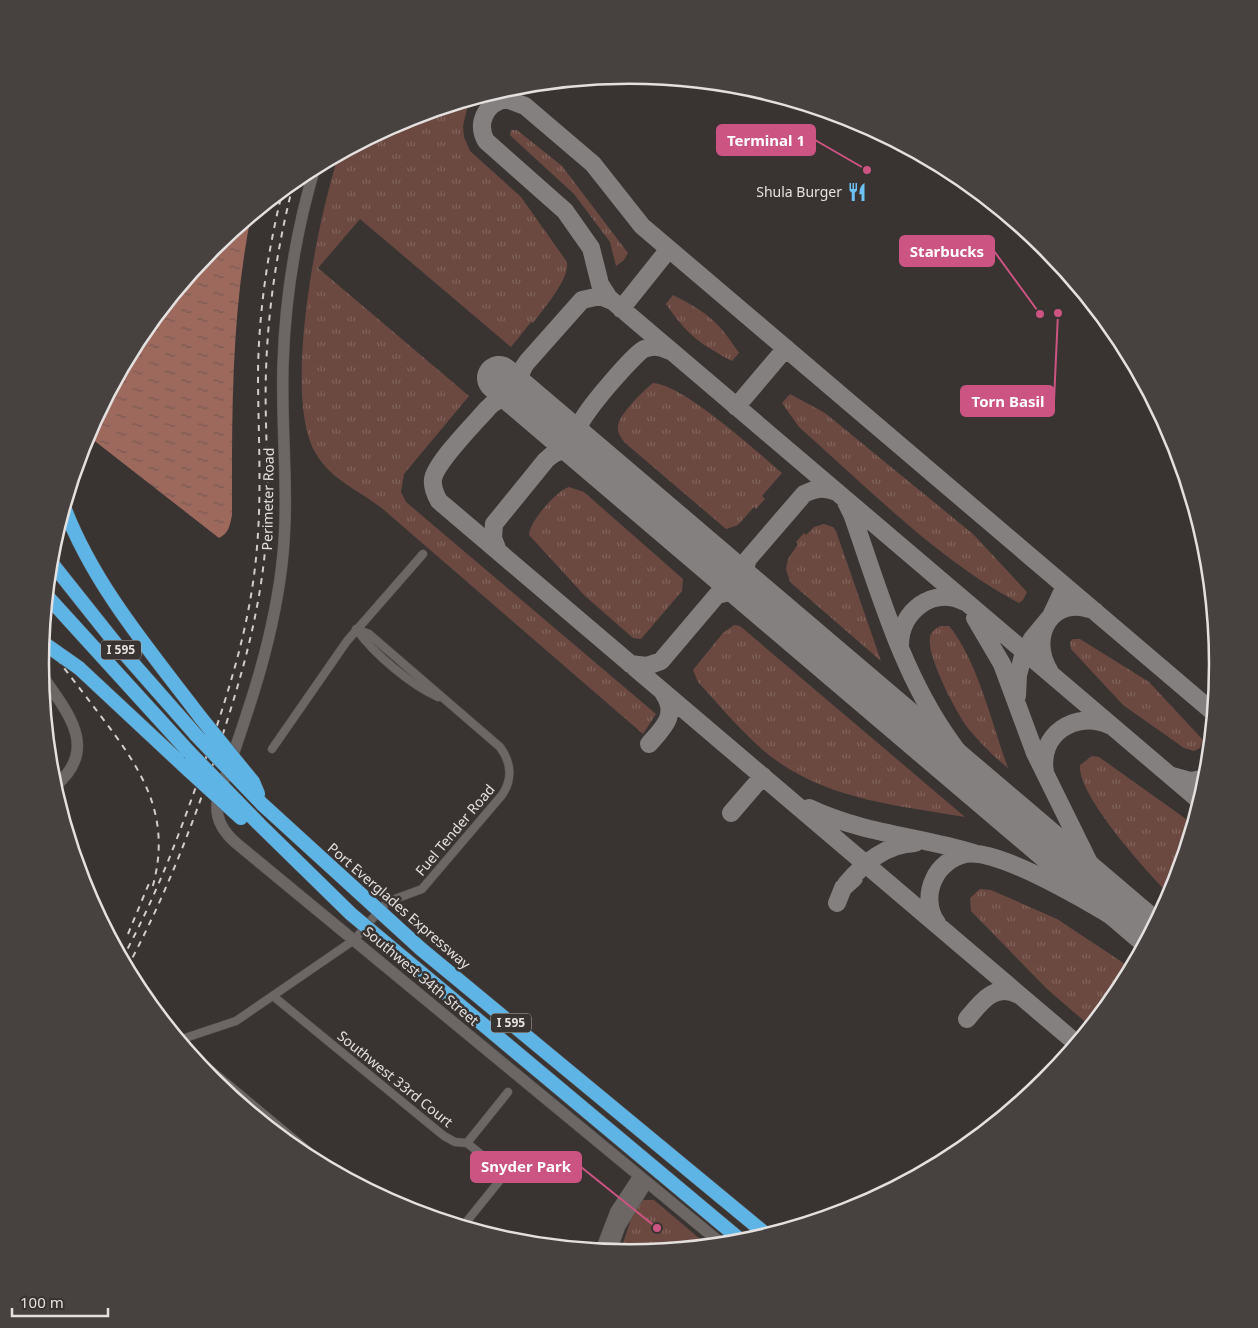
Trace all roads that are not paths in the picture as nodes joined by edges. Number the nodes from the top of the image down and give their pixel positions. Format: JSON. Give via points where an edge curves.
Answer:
{"nodes":[{"id":1,"x":312,"y":179,"type":"edge"},
{"id":2,"x":68,"y":517,"type":"edge"},
{"id":3,"x":423,"y":554,"type":"dead end"},
{"id":4,"x":57,"y":570,"type":"edge"},
{"id":5,"x":53,"y":602,"type":"edge"},
{"id":6,"x":356,"y":629,"type":"junction"},
{"id":7,"x":49,"y":647,"type":"edge"},
{"id":8,"x":50,"y":687,"type":"edge"},
{"id":9,"x":272,"y":749,"type":"dead end"},
{"id":10,"x":61,"y":781,"type":"edge"},
{"id":11,"x":262,"y":804,"type":"junction"},
{"id":12,"x":220,"y":824,"type":"joint"},
{"id":13,"x":325,"y":890,"type":"junction"},
{"id":14,"x":354,"y":940,"type":"junction"},
{"id":15,"x":273,"y":996,"type":"junction"},
{"id":16,"x":186,"y":1038,"type":"edge"},
{"id":17,"x":508,"y":1092,"type":"dead end"},
{"id":18,"x":239,"y":1094,"type":"edge"},
{"id":19,"x":275,"y":1123,"type":"edge"},
{"id":20,"x":467,"y":1143,"type":"junction"},
{"id":21,"x":643,"y":1179,"type":"junction"},
{"id":22,"x":467,"y":1221,"type":"edge"},
{"id":23,"x":759,"y":1229,"type":"edge"},
{"id":24,"x":734,"y":1234,"type":"edge"},
{"id":25,"x":714,"y":1238,"type":"edge"},
{"id":26,"x":604,"y":1243,"type":"edge"},
{"id":27,"x":614,"y":1244,"type":"edge"}],
"edges":[{"from":1,"to":12,"type":"street","name":"Perimeter Road","via":[[298,236],[286,317],[283,391],[285,517],[278,594],[251,702],[218,798]]},
{"from":2,"to":11,"type":"highway","bridge":true,"via":[[103,585],[201,718],[253,782]]},
{"from":3,"to":6,"type":"street"},
{"from":4,"to":11,"type":"highway","name":"Port Everglades Expressway","number":"I 595","bridge":true,"via":[[111,638]]},
{"from":5,"to":13,"type":"highway","number":"I 595","bridge":true,"via":[[189,752]]},
{"from":6,"to":9,"type":"street"},
{"from":6,"to":14,"type":"street","name":"Fuel Tender Road","via":[[369,634],[500,747],[509,766],[507,785],[502,795],[422,889],[387,902]]},
{"from":7,"to":13,"type":"highway","bridge":true,"via":[[79,668],[256,832]]},
{"from":8,"to":10,"type":"street","via":[[71,720],[77,738],[72,770]]},
{"from":11,"to":23,"type":"highway","name":"Port Everglades Expressway","number":"I 595","bridge":true,"via":[[421,949]]},
{"from":12,"to":14,"type":"street","name":"Southwest 34th Street","via":[[236,842]]},
{"from":13,"to":24,"type":"highway","number":"I 595","bridge":true},
{"from":14,"to":15,"type":"street","name":"Fuel Tender Road"},
{"from":14,"to":21,"type":"street","name":"Southwest 34th Street"},
{"from":15,"to":16,"type":"street","name":"Fuel Tender Road","via":[[236,1021]]},
{"from":15,"to":20,"type":"street","name":"Southwest 33rd Court","via":[[444,1136]]},
{"from":17,"to":20,"type":"street"},
{"from":18,"to":19,"type":"street"},
{"from":20,"to":22,"type":"street","name":"Southwest 33rd Court","via":[[505,1174]]},
{"from":21,"to":25,"type":"street","name":"Southwest 34th Street"},
{"from":21,"to":26,"type":"street","via":[[616,1211]]},
{"from":21,"to":27,"type":"street"}]}
